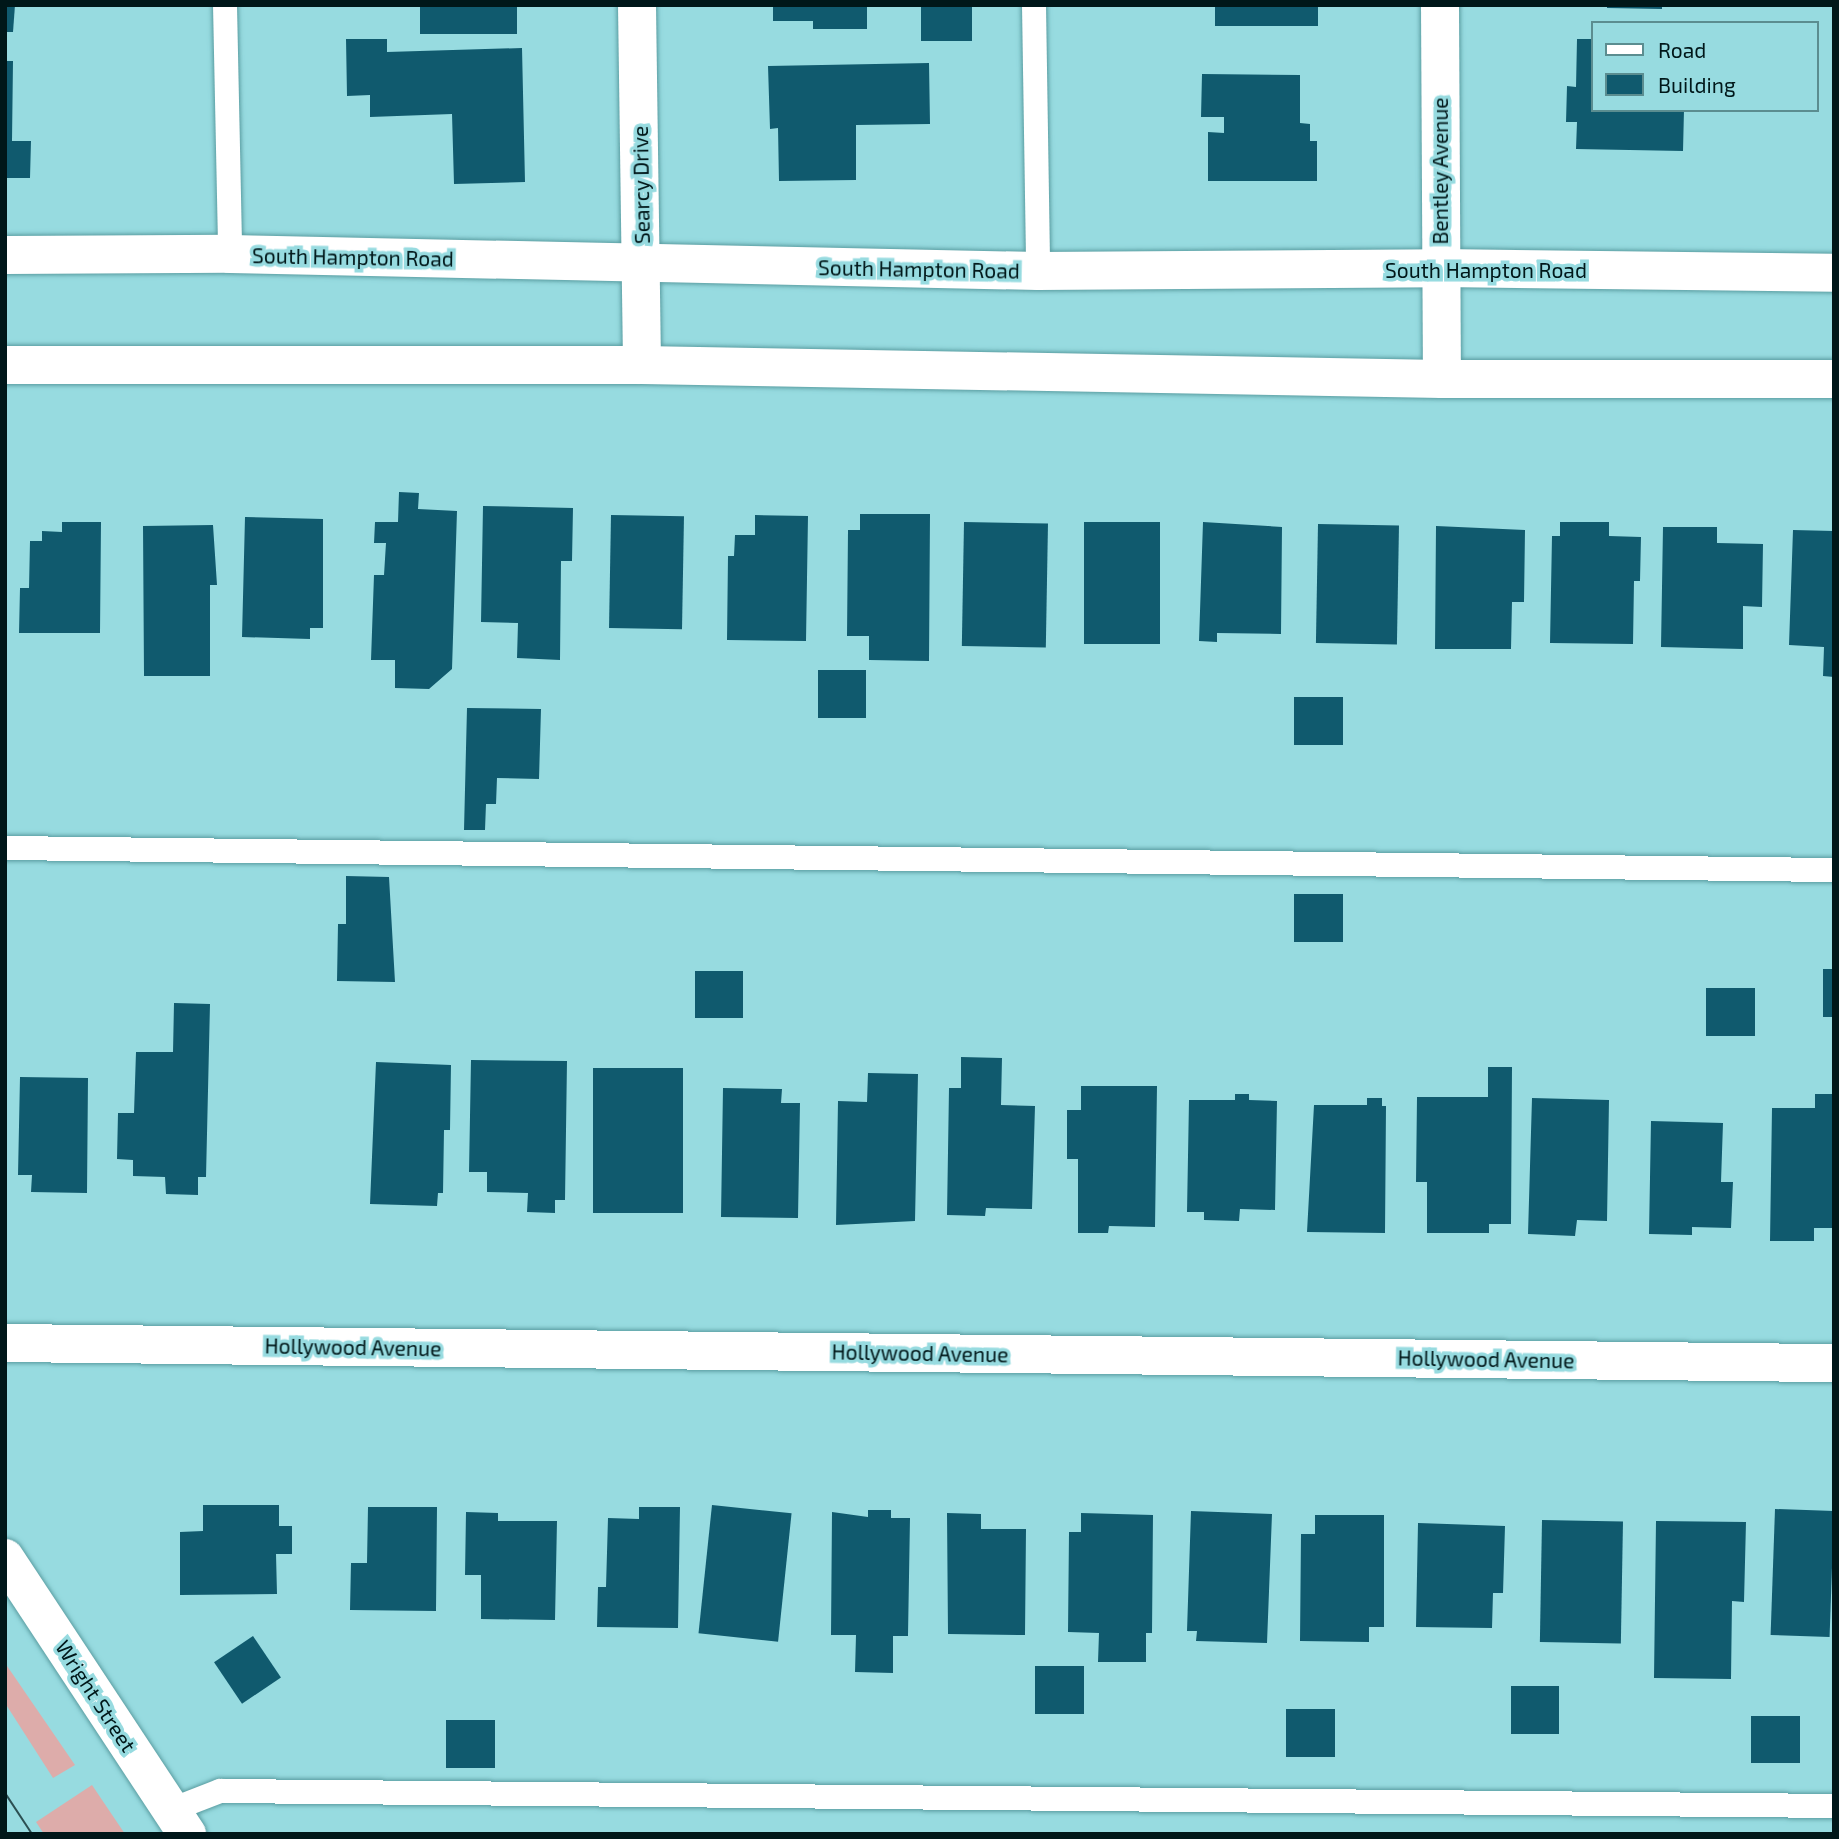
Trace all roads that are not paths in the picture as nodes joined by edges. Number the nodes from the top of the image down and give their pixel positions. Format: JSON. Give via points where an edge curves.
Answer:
{"nodes":[{"id":1,"x":225,"y":5,"type":"edge"},
{"id":2,"x":637,"y":5,"type":"edge"},
{"id":3,"x":1034,"y":5,"type":"edge"},
{"id":4,"x":1440,"y":5,"type":"edge"},
{"id":5,"x":230,"y":254,"type":"junction"},
{"id":6,"x":5,"y":255,"type":"edge"},
{"id":7,"x":642,"y":263,"type":"junction"},
{"id":8,"x":1441,"y":268,"type":"junction"},
{"id":9,"x":1038,"y":271,"type":"junction"},
{"id":10,"x":1834,"y":273,"type":"edge"},
{"id":11,"x":5,"y":365,"type":"edge"},
{"id":12,"x":642,"y":365,"type":"junction"},
{"id":13,"x":1442,"y":379,"type":"junction"},
{"id":14,"x":1834,"y":379,"type":"edge"},
{"id":15,"x":5,"y":848,"type":"edge"},
{"id":16,"x":1834,"y":870,"type":"edge"},
{"id":17,"x":5,"y":1343,"type":"edge"},
{"id":18,"x":1834,"y":1363,"type":"edge"},
{"id":19,"x":5,"y":1558,"type":"edge"},
{"id":20,"x":1834,"y":1806,"type":"edge"},
{"id":21,"x":179,"y":1822,"type":"edge"}],
"edges":[{"from":1,"to":5,"type":"lane"},
{"from":2,"to":7,"type":"main road","name":"Searcy Drive"},
{"from":3,"to":9,"type":"lane"},
{"from":4,"to":8,"type":"main road","name":"Bentley Avenue"},
{"from":5,"to":6,"type":"main road","name":"South Hampton Road"},
{"from":5,"to":7,"type":"main road","name":"South Hampton Road"},
{"from":7,"to":9,"type":"main road","name":"South Hampton Road"},
{"from":7,"to":12,"type":"main road","name":"Searcy Drive"},
{"from":8,"to":9,"type":"main road","name":"South Hampton Road"},
{"from":8,"to":10,"type":"main road","name":"South Hampton Road"},
{"from":8,"to":13,"type":"main road","name":"Bentley Avenue"},
{"from":11,"to":12,"type":"main road"},
{"from":12,"to":13,"type":"main road"},
{"from":13,"to":14,"type":"main road"},
{"from":15,"to":16,"type":"lane"},
{"from":17,"to":18,"type":"main road","name":"Hollywood Avenue"},
{"from":19,"to":21,"type":"main road","name":"Wright Street"},
{"from":20,"to":21,"type":"lane","via":[[220,1791]]}]}
